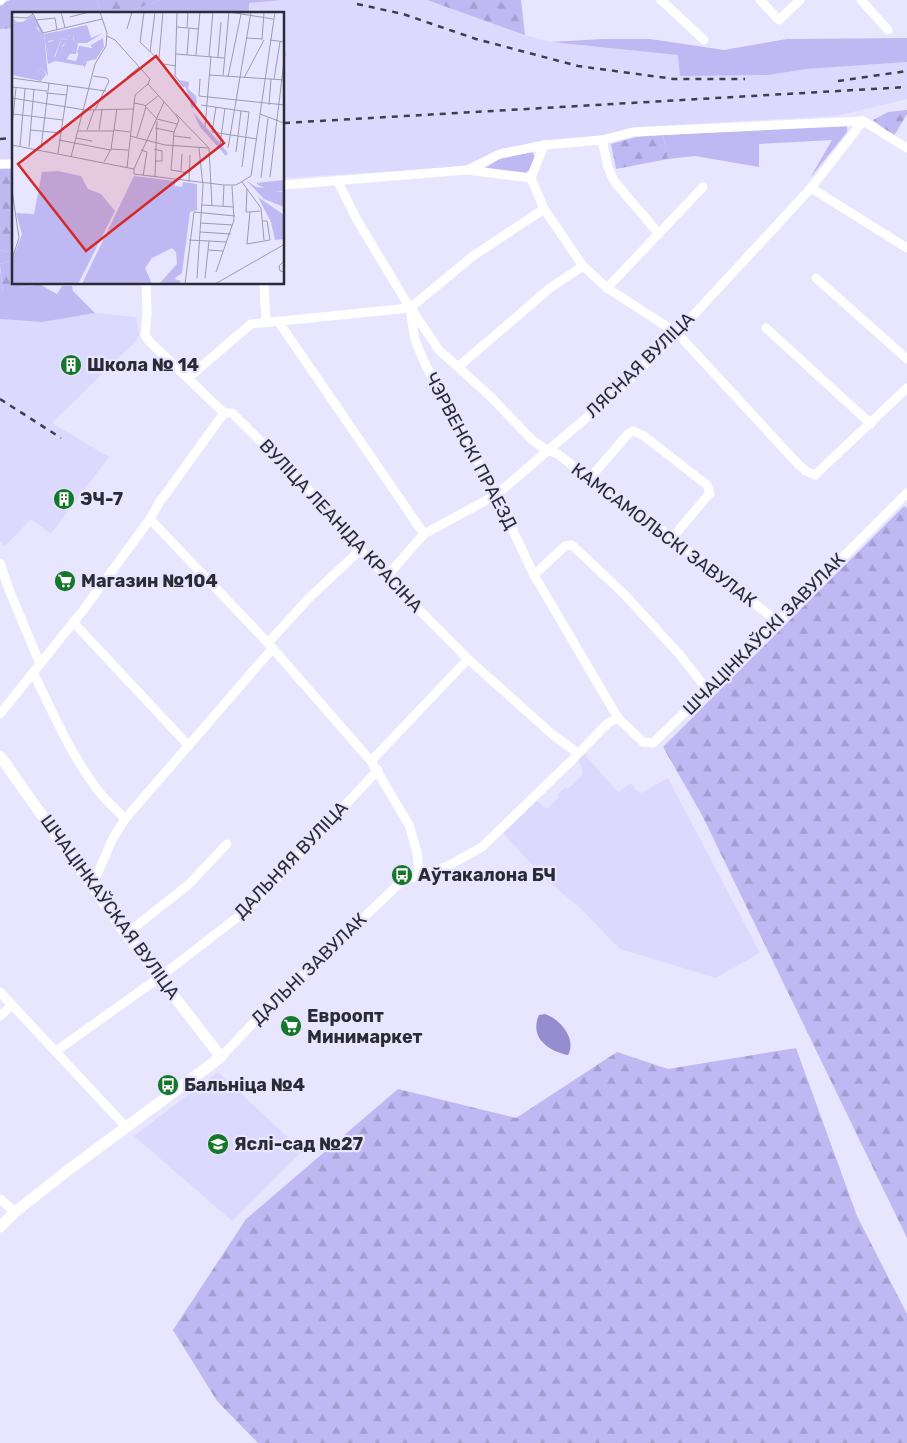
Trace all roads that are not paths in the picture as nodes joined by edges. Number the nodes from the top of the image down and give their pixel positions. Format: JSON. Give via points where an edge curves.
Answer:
{"nodes":[{"id":1,"x":661,"y":0,"type":"edge"},
{"id":2,"x":760,"y":0,"type":"edge"},
{"id":3,"x":800,"y":0,"type":"edge"},
{"id":4,"x":860,"y":0,"type":"edge"},
{"id":5,"x":888,"y":30,"type":"dead end"},
{"id":6,"x":704,"y":40,"type":"dead end"},
{"id":7,"x":863,"y":121,"type":"junction"},
{"id":8,"x":602,"y":140,"type":"junction"},
{"id":9,"x":544,"y":145,"type":"junction"},
{"id":10,"x":907,"y":148,"type":"edge"},
{"id":11,"x":467,"y":170,"type":"junction"},
{"id":12,"x":531,"y":178,"type":"junction"},
{"id":13,"x":337,"y":180,"type":"junction"},
{"id":14,"x":285,"y":185,"type":"edge"},
{"id":15,"x":703,"y":188,"type":"dead end"},
{"id":16,"x":811,"y":188,"type":"junction"},
{"id":17,"x":544,"y":209,"type":"junction"},
{"id":18,"x":659,"y":234,"type":"junction"},
{"id":19,"x":907,"y":248,"type":"edge"},
{"id":20,"x":582,"y":266,"type":"junction"},
{"id":21,"x":816,"y":278,"type":"dead end"},
{"id":22,"x":146,"y":285,"type":"edge"},
{"id":23,"x":264,"y":285,"type":"edge"},
{"id":24,"x":607,"y":288,"type":"junction"},
{"id":25,"x":410,"y":308,"type":"junction"},
{"id":26,"x":278,"y":321,"type":"junction"},
{"id":27,"x":266,"y":322,"type":"junction"},
{"id":28,"x":766,"y":328,"type":"dead end"},
{"id":29,"x":676,"y":333,"type":"junction"},
{"id":30,"x":907,"y":360,"type":"edge"},
{"id":31,"x":458,"y":367,"type":"junction"},
{"id":32,"x":188,"y":378,"type":"junction"},
{"id":33,"x":907,"y":388,"type":"edge"},
{"id":34,"x":224,"y":413,"type":"junction"},
{"id":35,"x":871,"y":424,"type":"junction"},
{"id":36,"x":547,"y":450,"type":"junction"},
{"id":37,"x":589,"y":479,"type":"junction"},
{"id":38,"x":907,"y":493,"type":"edge"},
{"id":39,"x":496,"y":496,"type":"junction"},
{"id":40,"x":150,"y":519,"type":"junction"},
{"id":41,"x":424,"y":534,"type":"junction"},
{"id":42,"x":672,"y":538,"type":"junction"},
{"id":43,"x":360,"y":550,"type":"junction"},
{"id":44,"x":0,"y":563,"type":"edge"},
{"id":45,"x":534,"y":575,"type":"junction"},
{"id":46,"x":387,"y":576,"type":"junction"},
{"id":47,"x":73,"y":622,"type":"junction"},
{"id":48,"x":778,"y":622,"type":"junction"},
{"id":49,"x":270,"y":646,"type":"junction"},
{"id":50,"x":468,"y":659,"type":"junction"},
{"id":51,"x":40,"y":664,"type":"junction"},
{"id":52,"x":34,"y":672,"type":"junction"},
{"id":53,"x":708,"y":691,"type":"junction"},
{"id":54,"x":0,"y":714,"type":"edge"},
{"id":55,"x":618,"y":718,"type":"junction"},
{"id":56,"x":189,"y":746,"type":"junction"},
{"id":57,"x":578,"y":753,"type":"junction"},
{"id":58,"x":0,"y":756,"type":"edge"},
{"id":59,"x":371,"y":761,"type":"junction"},
{"id":60,"x":378,"y":770,"type":"junction"},
{"id":61,"x":125,"y":819,"type":"junction"},
{"id":62,"x":227,"y":844,"type":"dead end"},
{"id":63,"x":419,"y":874,"type":"junction"},
{"id":64,"x":92,"y":886,"type":"junction"},
{"id":65,"x":126,"y":934,"type":"junction"},
{"id":66,"x":160,"y":977,"type":"junction"},
{"id":67,"x":0,"y":992,"type":"edge"},
{"id":68,"x":12,"y":1005,"type":"junction"},
{"id":69,"x":0,"y":1016,"type":"edge"},
{"id":70,"x":56,"y":1051,"type":"junction"},
{"id":71,"x":221,"y":1057,"type":"junction"},
{"id":72,"x":126,"y":1127,"type":"junction"},
{"id":73,"x":0,"y":1199,"type":"edge"},
{"id":74,"x":15,"y":1212,"type":"junction"},
{"id":75,"x":0,"y":1227,"type":"edge"}],
"edges":[{"from":1,"to":6,"type":"street"},
{"from":2,"to":3,"type":"street","via":[[779,20]]},
{"from":4,"to":5,"type":"street"},
{"from":7,"to":8,"type":"street","via":[[633,132]]},
{"from":7,"to":10,"type":"street"},
{"from":7,"to":16,"type":"street","name":"ЛЯСНАЯ ВУЛІЦА"},
{"from":8,"to":9,"type":"street"},
{"from":8,"to":18,"type":"street","via":[[614,180]]},
{"from":9,"to":11,"type":"street","via":[[500,154]]},
{"from":9,"to":12,"type":"street"},
{"from":11,"to":12,"type":"street"},
{"from":11,"to":13,"type":"street"},
{"from":12,"to":17,"type":"street"},
{"from":13,"to":14,"type":"street"},
{"from":13,"to":25,"type":"street","name":"ЧЭРВЕНСКІ ПРАЕЗД"},
{"from":15,"to":18,"type":"street"},
{"from":16,"to":19,"type":"street"},
{"from":16,"to":29,"type":"street","name":"ЛЯСНАЯ ВУЛІЦА"},
{"from":17,"to":20,"type":"street"},
{"from":17,"to":25,"type":"street","via":[[473,256]]},
{"from":18,"to":24,"type":"street"},
{"from":20,"to":24,"type":"street"},
{"from":20,"to":31,"type":"street","via":[[550,288]]},
{"from":21,"to":30,"type":"street"},
{"from":22,"to":32,"type":"street","name":"ВУЛІЦА ЛЕАНІДА КРАСІНА","via":[[145,336]]},
{"from":23,"to":27,"type":"street"},
{"from":24,"to":29,"type":"street"},
{"from":25,"to":26,"type":"street"},
{"from":25,"to":31,"type":"street","name":"КАМСАМОЛЬСКІ ЗАВУЛАК","via":[[439,350]]},
{"from":25,"to":39,"type":"street","name":"ЧЭРВЕНСКІ ПРАЕЗД","via":[[415,340],[426,366]]},
{"from":26,"to":27,"type":"street"},
{"from":26,"to":41,"type":"street"},
{"from":27,"to":32,"type":"street","via":[[251,324]]},
{"from":28,"to":35,"type":"street"},
{"from":29,"to":35,"type":"street","via":[[806,471],[815,475]]},
{"from":29,"to":36,"type":"street","name":"ЛЯСНАЯ ВУЛІЦА","via":[[621,388]]},
{"from":31,"to":36,"type":"street","name":"КАМСАМОЛЬСКІ ЗАВУЛАК","via":[[533,441]]},
{"from":32,"to":34,"type":"street","name":"ВУЛІЦА ЛЕАНІДА КРАСІНА"},
{"from":33,"to":35,"type":"street"},
{"from":34,"to":40,"type":"street"},
{"from":34,"to":43,"type":"street","name":"ВУЛІЦА ЛЕАНІДА КРАСІНА","via":[[232,413],[301,481]]},
{"from":36,"to":37,"type":"street","name":"КАМСАМОЛЬСКІ ЗАВУЛАК","via":[[558,454]]},
{"from":36,"to":39,"type":"street","name":"ЛЯСНАЯ ВУЛІЦА"},
{"from":37,"to":42,"type":"street","name":"КАМСАМОЛЬСКІ ЗАВУЛАК"},
{"from":37,"to":42,"type":"street","via":[[628,434],[633,432],[644,436],[708,485],[710,493]]},
{"from":38,"to":48,"type":"street","name":"ШЧАЦІНКАЎСКІ ЗАВУЛАК"},
{"from":39,"to":41,"type":"street","name":"ЛЯСНАЯ ВУЛІЦА"},
{"from":39,"to":45,"type":"street","name":"ЧЭРВЕНСКІ ПРАЕЗД"},
{"from":40,"to":47,"type":"street"},
{"from":40,"to":49,"type":"street"},
{"from":41,"to":46,"type":"street","name":"ЛЯСНАЯ ВУЛІЦА"},
{"from":42,"to":48,"type":"street","name":"КАМСАМОЛЬСКІ ЗАВУЛАК"},
{"from":43,"to":46,"type":"street","name":"ВУЛІЦА ЛЕАНІДА КРАСІНА"},
{"from":43,"to":49,"type":"street","via":[[308,599]]},
{"from":44,"to":51,"type":"street"},
{"from":45,"to":53,"type":"street","via":[[566,546],[572,545],[625,595]]},
{"from":45,"to":55,"type":"street","name":"ЧЭРВЕНСКІ ПРАЕЗД"},
{"from":46,"to":50,"type":"street","name":"ВУЛІЦА ЛЕАНІДА КРАСІНА"},
{"from":47,"to":51,"type":"street"},
{"from":47,"to":56,"type":"street"},
{"from":48,"to":53,"type":"street","name":"ШЧАЦІНКАЎСКІ ЗАВУЛАК"},
{"from":49,"to":56,"type":"street"},
{"from":49,"to":59,"type":"street"},
{"from":50,"to":57,"type":"street","name":"ВУЛІЦА ЛЕАНІДА КРАСІНА","via":[[553,735]]},
{"from":50,"to":59,"type":"street"},
{"from":51,"to":52,"type":"street"},
{"from":52,"to":54,"type":"street"},
{"from":52,"to":61,"type":"street","via":[[84,770],[96,789]]},
{"from":53,"to":55,"type":"street","name":"ШЧАЦІНКАЎСКІ ЗАВУЛАК","via":[[653,743],[643,742]]},
{"from":55,"to":57,"type":"street","name":"ДАЛЬНІ ЗАВУЛАК","via":[[608,723]]},
{"from":56,"to":61,"type":"street"},
{"from":57,"to":63,"type":"street","name":"ДАЛЬНІ ЗАВУЛАК","via":[[482,847],[448,866]]},
{"from":58,"to":64,"type":"street","name":"ШЧАЦІНКАЎСКАЯ ВУЛІЦА"},
{"from":59,"to":60,"type":"street"},
{"from":60,"to":63,"type":"street","via":[[410,824],[418,852]]},
{"from":60,"to":66,"type":"street","name":"ДАЛЬНЯЯ ВУЛІЦА","via":[[248,909]]},
{"from":61,"to":64,"type":"street"},
{"from":62,"to":65,"type":"street","via":[[188,885]]},
{"from":63,"to":71,"type":"street","name":"ДАЛЬНІ ЗАВУЛАК","via":[[402,882],[386,896]]},
{"from":64,"to":65,"type":"street","name":"ШЧАЦІНКАЎСКАЯ ВУЛІЦА"},
{"from":65,"to":66,"type":"street","name":"ШЧАЦІНКАЎСКАЯ ВУЛІЦА"},
{"from":66,"to":70,"type":"street","name":"ДАЛЬНЯЯ ВУЛІЦА"},
{"from":66,"to":71,"type":"street","name":"ШЧАЦІНКАЎСКАЯ ВУЛІЦА"},
{"from":67,"to":68,"type":"street"},
{"from":68,"to":69,"type":"street"},
{"from":68,"to":70,"type":"street"},
{"from":70,"to":72,"type":"street"},
{"from":71,"to":72,"type":"street","name":"ДАЛЬНІ ЗАВУЛАК"},
{"from":72,"to":74,"type":"street","name":"ДАЛЬНІ ЗАВУЛАК"},
{"from":73,"to":74,"type":"street"},
{"from":74,"to":75,"type":"street","name":"ДАЛЬНІ ЗАВУЛАК"}]}
